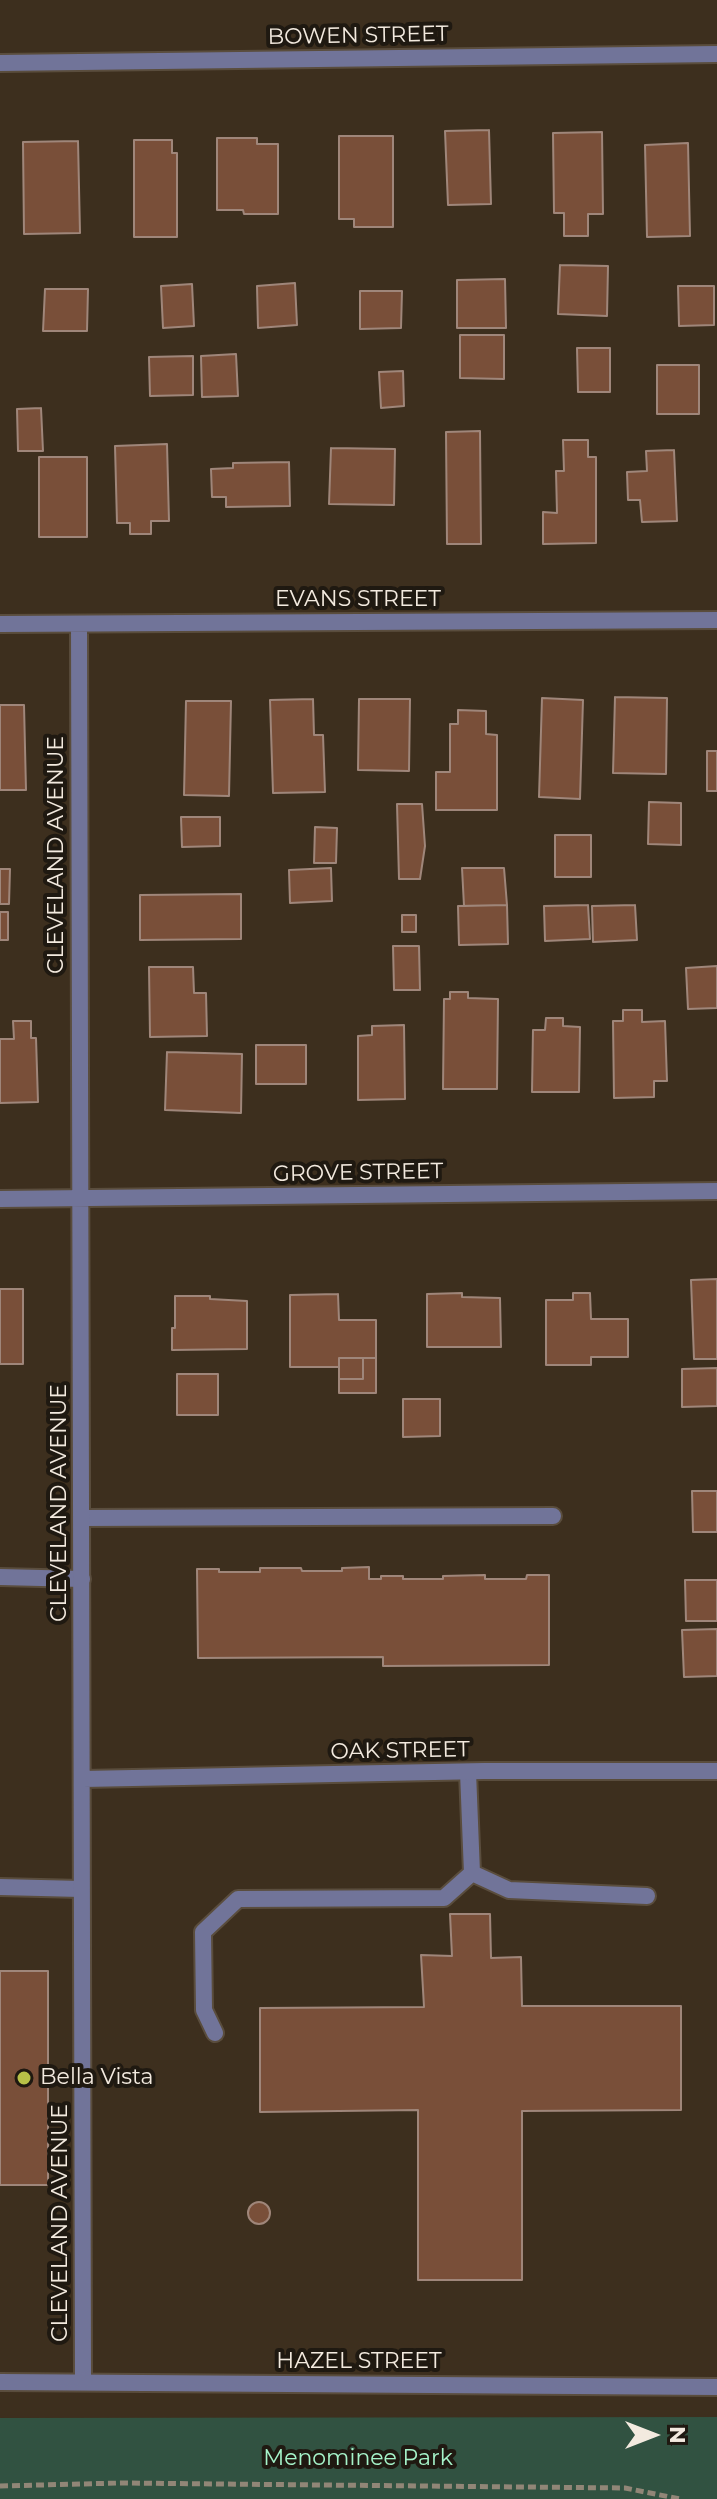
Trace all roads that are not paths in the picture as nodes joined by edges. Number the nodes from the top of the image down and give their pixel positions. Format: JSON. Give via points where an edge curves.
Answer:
{"nodes":[{"id":1,"x":717,"y":54,"type":"edge"},
{"id":2,"x":0,"y":63,"type":"edge"},
{"id":3,"x":717,"y":620,"type":"edge"},
{"id":4,"x":0,"y":624,"type":"edge"},
{"id":5,"x":79,"y":624,"type":"junction"},
{"id":6,"x":717,"y":1191,"type":"edge"},
{"id":7,"x":80,"y":1198,"type":"junction"},
{"id":8,"x":0,"y":1199,"type":"edge"},
{"id":9,"x":553,"y":1516,"type":"dead end"},
{"id":10,"x":82,"y":1518,"type":"junction"},
{"id":11,"x":0,"y":1577,"type":"edge"},
{"id":12,"x":82,"y":1579,"type":"junction"},
{"id":13,"x":717,"y":1771,"type":"edge"},
{"id":14,"x":468,"y":1772,"type":"junction"},
{"id":15,"x":83,"y":1779,"type":"junction"},
{"id":16,"x":472,"y":1873,"type":"junction"},
{"id":17,"x":0,"y":1887,"type":"edge"},
{"id":18,"x":81,"y":1889,"type":"junction"},
{"id":19,"x":647,"y":1896,"type":"dead end"},
{"id":20,"x":215,"y":2033,"type":"dead end"},
{"id":21,"x":0,"y":2382,"type":"edge"},
{"id":22,"x":83,"y":2382,"type":"junction"},
{"id":23,"x":717,"y":2387,"type":"edge"}],
"edges":[{"from":1,"to":2,"type":"street","name":"BOWEN STREET"},
{"from":3,"to":5,"type":"street","name":"EVANS STREET"},
{"from":4,"to":5,"type":"street","name":"EVANS STREET"},
{"from":5,"to":7,"type":"street","name":"CLEVELAND AVENUE"},
{"from":6,"to":7,"type":"street","name":"GROVE STREET"},
{"from":7,"to":8,"type":"street","name":"GROVE STREET"},
{"from":7,"to":10,"type":"street","name":"CLEVELAND AVENUE"},
{"from":9,"to":10,"type":"street"},
{"from":10,"to":12,"type":"street","name":"CLEVELAND AVENUE"},
{"from":11,"to":12,"type":"street"},
{"from":12,"to":15,"type":"street","name":"CLEVELAND AVENUE"},
{"from":13,"to":14,"type":"street","name":"OAK STREET"},
{"from":14,"to":15,"type":"street","name":"OAK STREET"},
{"from":14,"to":16,"type":"street"},
{"from":15,"to":18,"type":"street","name":"CLEVELAND AVENUE"},
{"from":16,"to":19,"type":"street","via":[[509,1890]]},
{"from":16,"to":20,"type":"street","via":[[444,1898],[238,1899],[203,1932],[204,2010]]},
{"from":17,"to":18,"type":"street"},
{"from":18,"to":22,"type":"street","name":"CLEVELAND AVENUE"},
{"from":21,"to":22,"type":"street","name":"HAZEL STREET"},
{"from":22,"to":23,"type":"street","name":"HAZEL STREET"}]}
